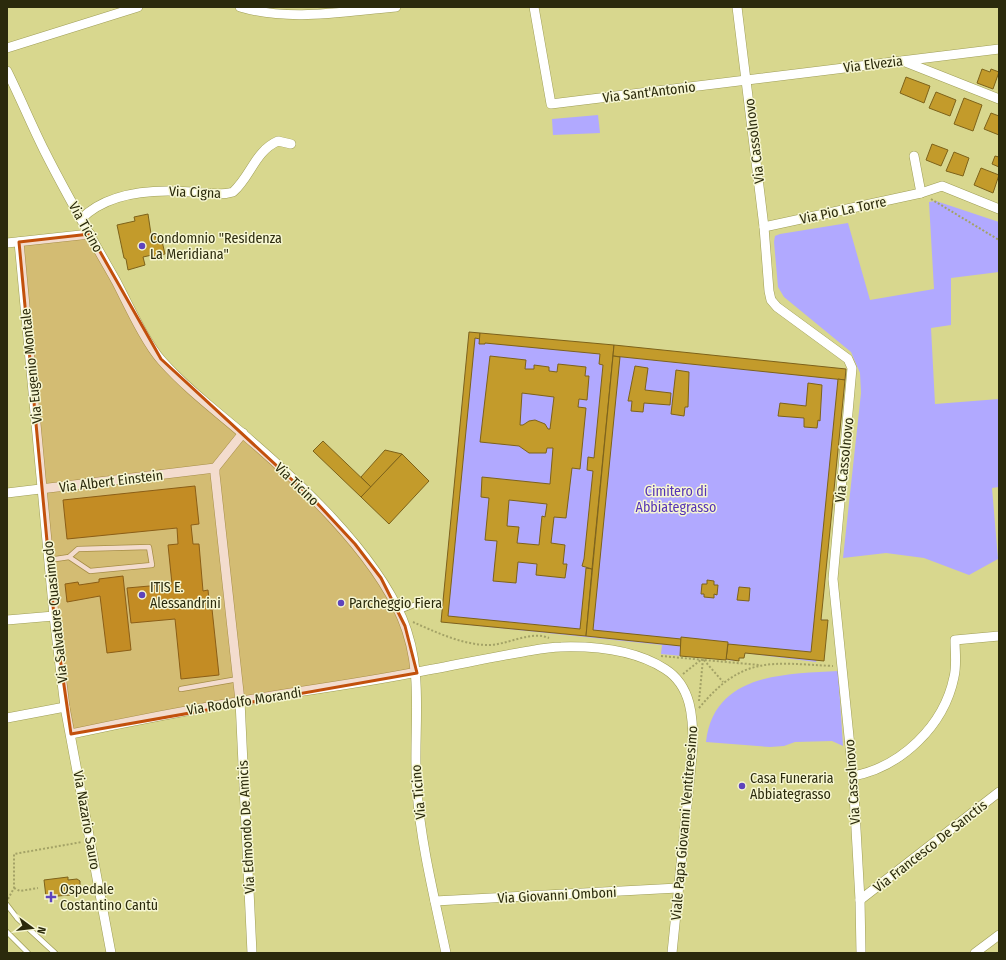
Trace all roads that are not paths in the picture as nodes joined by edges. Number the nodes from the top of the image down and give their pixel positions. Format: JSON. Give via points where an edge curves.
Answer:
{"nodes":[{"id":1,"x":138,"y":7,"type":"edge"},
{"id":2,"x":240,"y":7,"type":"edge"},
{"id":3,"x":396,"y":7,"type":"edge"},
{"id":4,"x":534,"y":7,"type":"edge"},
{"id":5,"x":737,"y":7,"type":"edge"},
{"id":6,"x":7,"y":48,"type":"edge"},
{"id":7,"x":999,"y":49,"type":"edge"},
{"id":8,"x":902,"y":60,"type":"junction"},
{"id":9,"x":7,"y":71,"type":"edge"},
{"id":10,"x":746,"y":80,"type":"junction"},
{"id":11,"x":999,"y":100,"type":"edge"},
{"id":12,"x":291,"y":144,"type":"dead end"},
{"id":13,"x":914,"y":156,"type":"dead end"},
{"id":14,"x":921,"y":193,"type":"junction"},
{"id":15,"x":999,"y":209,"type":"edge"},
{"id":16,"x":81,"y":220,"type":"junction"},
{"id":17,"x":764,"y":227,"type":"junction"},
{"id":18,"x":90,"y":234,"type":"junction"},
{"id":19,"x":19,"y":242,"type":"junction"},
{"id":20,"x":7,"y":243,"type":"edge"},
{"id":21,"x":243,"y":433,"type":"junction"},
{"id":22,"x":216,"y":468,"type":"junction"},
{"id":23,"x":43,"y":489,"type":"junction"},
{"id":24,"x":7,"y":494,"type":"edge"},
{"id":25,"x":68,"y":558,"type":"junction"},
{"id":26,"x":49,"y":560,"type":"junction"},
{"id":27,"x":430,"y":603,"type":"dead end"},
{"id":28,"x":399,"y":611,"type":"junction"},
{"id":29,"x":54,"y":616,"type":"junction"},
{"id":30,"x":7,"y":620,"type":"edge"},
{"id":31,"x":999,"y":636,"type":"edge"},
{"id":32,"x":417,"y":672,"type":"junction"},
{"id":33,"x":238,"y":679,"type":"junction"},
{"id":34,"x":181,"y":689,"type":"dead end"},
{"id":35,"x":240,"y":701,"type":"junction"},
{"id":36,"x":65,"y":707,"type":"junction"},
{"id":37,"x":7,"y":718,"type":"edge"},
{"id":38,"x":72,"y":734,"type":"junction"},
{"id":39,"x":853,"y":776,"type":"junction"},
{"id":40,"x":999,"y":792,"type":"edge"},
{"id":41,"x":678,"y":888,"type":"junction"},
{"id":42,"x":860,"y":900,"type":"junction"},
{"id":43,"x":435,"y":901,"type":"junction"},
{"id":44,"x":7,"y":905,"type":"edge"},
{"id":45,"x":7,"y":932,"type":"edge"},
{"id":46,"x":999,"y":935,"type":"edge"},
{"id":47,"x":28,"y":953,"type":"edge"},
{"id":48,"x":55,"y":953,"type":"edge"},
{"id":49,"x":111,"y":953,"type":"edge"},
{"id":50,"x":252,"y":953,"type":"edge"},
{"id":51,"x":446,"y":953,"type":"edge"},
{"id":52,"x":672,"y":953,"type":"edge"},
{"id":53,"x":861,"y":953,"type":"edge"},
{"id":54,"x":975,"y":953,"type":"edge"}],
"edges":[{"from":1,"to":6,"type":"street"},
{"from":2,"to":3,"type":"street","via":[[284,14]]},
{"from":4,"to":10,"type":"street","name":"Via Sant'Antonio","via":[[551,104]]},
{"from":5,"to":10,"type":"street","name":"Via Cassolnovo"},
{"from":7,"to":8,"type":"street","name":"Via Elvezia"},
{"from":8,"to":10,"type":"street","name":"Via Elvezia"},
{"from":8,"to":11,"type":"street"},
{"from":9,"to":16,"type":"street","name":"Via Ticino","via":[[44,150]]},
{"from":10,"to":17,"type":"street","name":"Via Cassolnovo"},
{"from":12,"to":16,"type":"street","name":"Via Cigna","via":[[272,144],[260,154],[233,192],[147,192],[108,202],[90,211]]},
{"from":13,"to":14,"type":"street"},
{"from":14,"to":15,"type":"street","name":"Via Pio La Torre","via":[[942,186]]},
{"from":14,"to":17,"type":"street","name":"Via Pio La Torre"},
{"from":16,"to":18,"type":"street","name":"Via Ticino"},
{"from":17,"to":39,"type":"street","name":"Via Cassolnovo","via":[[768,291],[771,300],[848,359],[852,368],[833,566],[834,603],[842,667],[848,689]]},
{"from":18,"to":19,"type":"street"},
{"from":18,"to":21,"type":"street","name":"Via Ticino","via":[[160,359],[199,397]]},
{"from":19,"to":20,"type":"street"},
{"from":19,"to":23,"type":"street","name":"Via Eugenio Montale"},
{"from":21,"to":22,"type":"street"},
{"from":21,"to":28,"type":"street","name":"Via Ticino","via":[[316,502],[355,544],[381,578]]},
{"from":22,"to":23,"type":"street","name":"Via Albert Einstein"},
{"from":22,"to":33,"type":"street","name":"Via Edmondo De Amicis"},
{"from":23,"to":24,"type":"street","name":"Via Albert Einstein"},
{"from":23,"to":26,"type":"street","name":"Via Salvatore Quasimodo"},
{"from":25,"to":25,"type":"lane","via":[[78,549],[149,547],[152,564],[90,571]]},
{"from":25,"to":26,"type":"lane"},
{"from":26,"to":29,"type":"street","name":"Via Salvatore Quasimodo"},
{"from":27,"to":28,"type":"lane","via":[[414,604]]},
{"from":28,"to":32,"type":"street","name":"Via Ticino"},
{"from":29,"to":30,"type":"street"},
{"from":29,"to":36,"type":"street","name":"Via Salvatore Quasimodo"},
{"from":31,"to":39,"type":"street","via":[[955,640],[955,676],[946,702],[930,727],[910,749],[869,773]]},
{"from":32,"to":35,"type":"street","name":"Via Rodolfo Morandi"},
{"from":32,"to":41,"type":"street","name":"Viale Papa Giovanni Ventitreesimo","via":[[558,647],[605,649],[635,656],[666,670],[688,696],[693,718],[693,746]]},
{"from":32,"to":43,"type":"street","name":"Via Ticino","via":[[417,792]]},
{"from":33,"to":34,"type":"lane"},
{"from":33,"to":35,"type":"street","name":"Via Edmondo De Amicis"},
{"from":35,"to":38,"type":"street","name":"Via Rodolfo Morandi"},
{"from":35,"to":50,"type":"street","name":"Via Edmondo De Amicis"},
{"from":36,"to":37,"type":"street"},
{"from":36,"to":38,"type":"street","name":"Via Salvatore Quasimodo"},
{"from":38,"to":49,"type":"street","name":"Via Nazario Sauro"},
{"from":39,"to":42,"type":"street","name":"Via Cassolnovo"},
{"from":40,"to":42,"type":"street","name":"Via Francesco De Sanctis"},
{"from":41,"to":43,"type":"street","name":"Via Giovanni Omboni"},
{"from":41,"to":52,"type":"street","name":"Viale Papa Giovanni Ventitreesimo"},
{"from":42,"to":53,"type":"street","name":"Via Cassolnovo"},
{"from":43,"to":51,"type":"street","name":"Via Ticino"},
{"from":44,"to":48,"type":"lane","via":[[17,918]]},
{"from":45,"to":47,"type":"lane"},
{"from":46,"to":54,"type":"street"}]}
